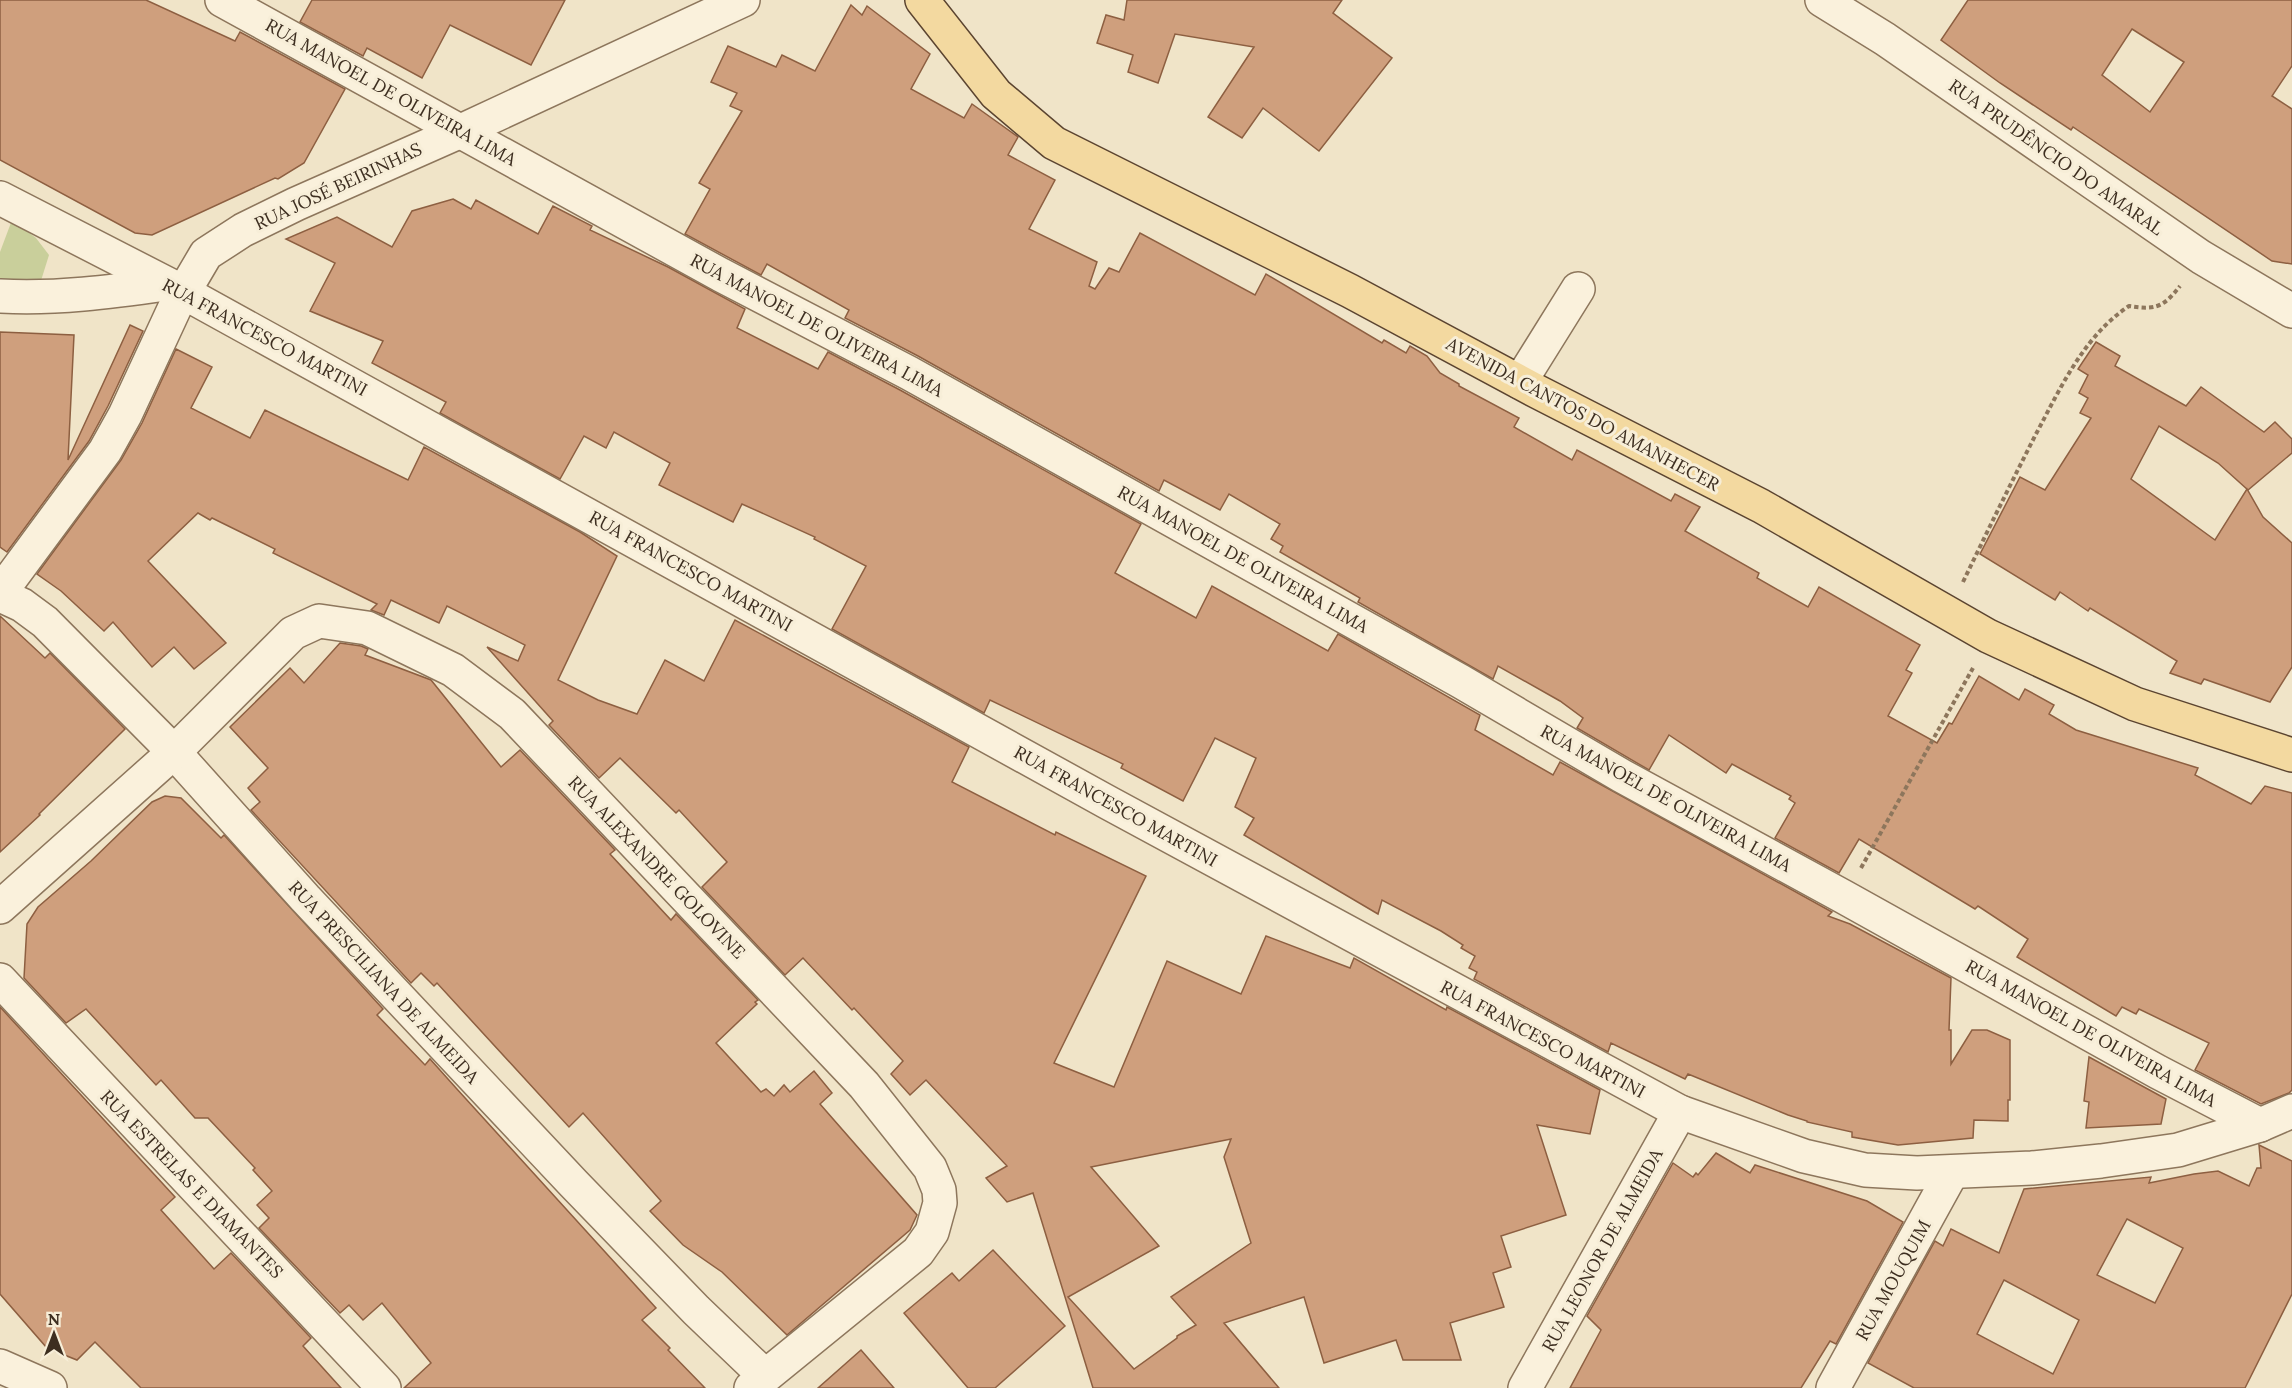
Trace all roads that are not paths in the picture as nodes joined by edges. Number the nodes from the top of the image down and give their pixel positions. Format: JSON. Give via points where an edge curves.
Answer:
{"nodes":[{"id":1,"x":222,"y":0,"type":"edge"},
{"id":2,"x":743,"y":0,"type":"edge"},
{"id":3,"x":922,"y":0,"type":"edge"},
{"id":4,"x":1822,"y":0,"type":"edge"},
{"id":5,"x":461,"y":131,"type":"junction"},
{"id":6,"x":0,"y":198,"type":"edge"},
{"id":7,"x":175,"y":288,"type":"junction"},
{"id":8,"x":1578,"y":289,"type":"dead end"},
{"id":9,"x":0,"y":296,"type":"edge"},
{"id":10,"x":2292,"y":311,"type":"edge"},
{"id":11,"x":1520,"y":382,"type":"junction"},
{"id":12,"x":0,"y":594,"type":"edge"},
{"id":13,"x":174,"y":752,"type":"junction"},
{"id":14,"x":2292,"y":755,"type":"edge"},
{"id":15,"x":0,"y":907,"type":"edge"},
{"id":16,"x":0,"y":980,"type":"edge"},
{"id":17,"x":2292,"y":1111,"type":"edge"},
{"id":18,"x":1680,"y":1112,"type":"junction"},
{"id":19,"x":2260,"y":1125,"type":"junction"},
{"id":20,"x":1952,"y":1172,"type":"junction"},
{"id":21,"x":0,"y":1366,"type":"edge"},
{"id":22,"x":758,"y":1382,"type":"edge"},
{"id":23,"x":50,"y":1388,"type":"edge"},
{"id":24,"x":384,"y":1388,"type":"edge"},
{"id":25,"x":1525,"y":1388,"type":"edge"},
{"id":26,"x":1833,"y":1388,"type":"edge"}],
"edges":[{"from":1,"to":5,"type":"street","name":"RUA MANOEL DE OLIVEIRA LIMA"},
{"from":2,"to":5,"type":"street","name":"RUA JOSÉ BEIRINHAS"},
{"from":3,"to":11,"type":"main road","name":"AVENIDA CANTOS DO AMANHECER","via":[[996,94],[1054,143],[1350,291]]},
{"from":4,"to":10,"type":"street","name":"RUA PRUDÊNCIO DO AMARAL","via":[[1885,39],[2201,257]]},
{"from":5,"to":7,"type":"street","name":"RUA JOSÉ BEIRINHAS","via":[[243,230],[206,254]]},
{"from":5,"to":19,"type":"street","name":"RUA MANOEL DE OLIVEIRA LIMA","via":[[950,396],[1622,776]]},
{"from":6,"to":7,"type":"street","name":"RUA FRANCESCO MARTINI"},
{"from":7,"to":9,"type":"street","via":[[29,298]]},
{"from":7,"to":12,"type":"street","name":"RUA JOSÉ BEIRINHAS","via":[[105,451]]},
{"from":7,"to":18,"type":"street","name":"RUA FRANCESCO MARTINI","via":[[1107,802]]},
{"from":8,"to":11,"type":"street"},
{"from":11,"to":14,"type":"main road","name":"AVENIDA CANTOS DO AMANHECER","via":[[1761,507],[1990,637],[2135,704]]},
{"from":12,"to":13,"type":"street","name":"RUA PRESCILIANA DE ALMEIDA","via":[[45,622]]},
{"from":13,"to":15,"type":"street","name":"RUA ALEXANDRE GOLOVINE"},
{"from":13,"to":22,"type":"street","name":"RUA PRESCILIANA DE ALMEIDA","via":[[305,898],[696,1310]]},
{"from":13,"to":22,"type":"street","name":"RUA ALEXANDRE GOLOVINE","via":[[293,633],[320,621],[367,628],[438,661],[512,714],[864,1085],[930,1168],[940,1203],[932,1232],[918,1252]]},
{"from":16,"to":24,"type":"street","name":"RUA ESTRELAS E DIAMANTES"},
{"from":17,"to":19,"type":"street","name":"RUA FRANCESCO MARTINI"},
{"from":18,"to":20,"type":"street","name":"RUA FRANCESCO MARTINI","via":[[1804,1156],[1865,1170]]},
{"from":18,"to":25,"type":"street","name":"RUA LEONOR DE ALMEIDA"},
{"from":19,"to":20,"type":"street","name":"RUA FRANCESCO MARTINI","via":[[2178,1150],[2044,1167]]},
{"from":20,"to":26,"type":"street","name":"RUA MOUQUIM"},
{"from":21,"to":23,"type":"street"}]}
